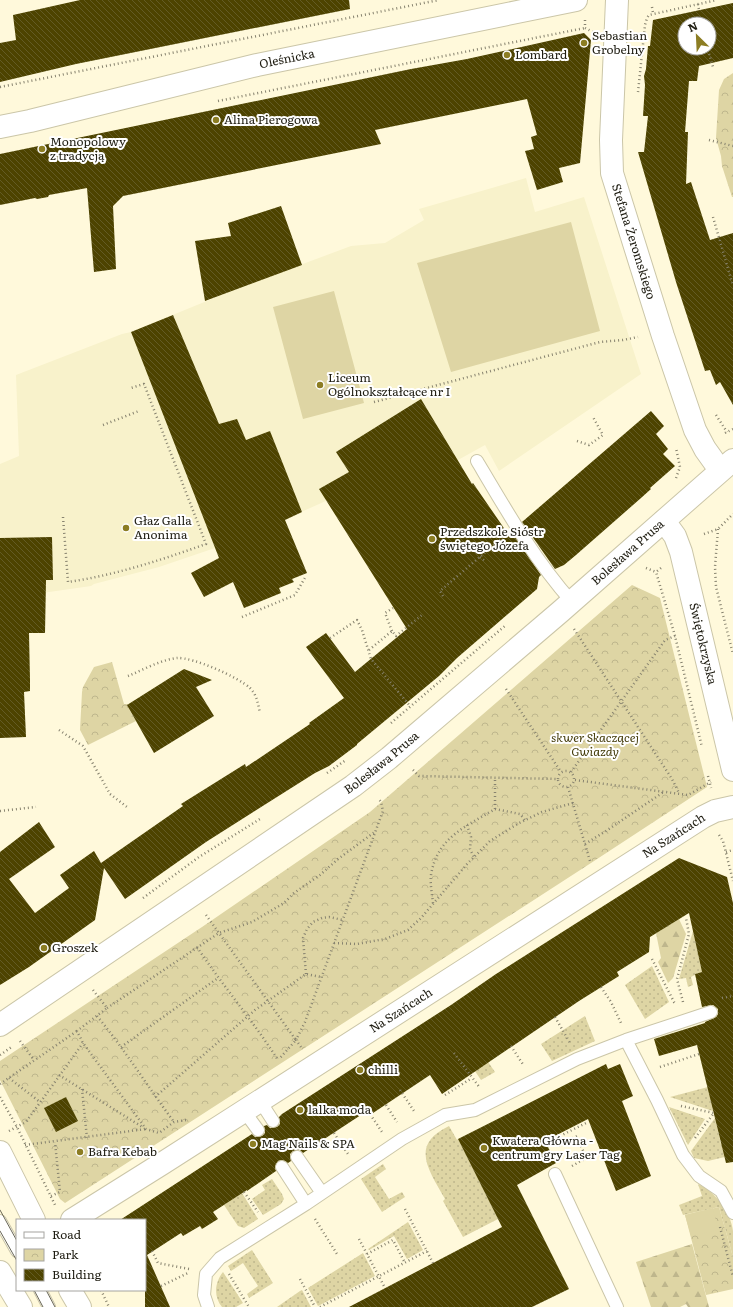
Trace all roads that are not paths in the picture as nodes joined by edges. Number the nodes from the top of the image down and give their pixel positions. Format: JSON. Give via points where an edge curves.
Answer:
{"nodes":[{"id":1,"x":576,"y":0,"type":"edge"},
{"id":2,"x":617,"y":0,"type":"edge"},
{"id":3,"x":0,"y":127,"type":"edge"},
{"id":4,"x":477,"y":461,"type":"dead end"},
{"id":5,"x":726,"y":465,"type":"edge"},
{"id":6,"x":664,"y":521,"type":"junction"},
{"id":7,"x":572,"y":602,"type":"junction"},
{"id":8,"x":724,"y":775,"type":"edge"},
{"id":9,"x":733,"y":807,"type":"edge"},
{"id":10,"x":711,"y":1012,"type":"dead end"},
{"id":11,"x":0,"y":1025,"type":"edge"},
{"id":12,"x":626,"y":1040,"type":"junction"},
{"id":13,"x":252,"y":1106,"type":"junction"},
{"id":14,"x":273,"y":1121,"type":"dead end"},
{"id":15,"x":258,"y":1130,"type":"dead end"},
{"id":16,"x":0,"y":1152,"type":"edge"},
{"id":17,"x":297,"y":1157,"type":"dead end"},
{"id":18,"x":282,"y":1167,"type":"dead end"},
{"id":19,"x":555,"y":1174,"type":"road end"},
{"id":20,"x":322,"y":1193,"type":"junction"},
{"id":21,"x":306,"y":1204,"type":"junction"},
{"id":22,"x":733,"y":1213,"type":"edge"},
{"id":23,"x":64,"y":1214,"type":"edge"},
{"id":24,"x":34,"y":1219,"type":"edge"},
{"id":25,"x":0,"y":1221,"type":"edge"},
{"id":26,"x":16,"y":1249,"type":"edge"},
{"id":27,"x":0,"y":1272,"type":"edge"},
{"id":28,"x":41,"y":1291,"type":"edge"},
{"id":29,"x":71,"y":1291,"type":"edge"},
{"id":30,"x":21,"y":1307,"type":"edge"},
{"id":31,"x":49,"y":1307,"type":"edge"},
{"id":32,"x":80,"y":1307,"type":"edge"},
{"id":33,"x":208,"y":1307,"type":"edge"},
{"id":34,"x":617,"y":1307,"type":"edge"}],
"edges":[{"from":1,"to":3,"type":"street","name":"Oleśnicka","via":[[257,65]]},
{"from":2,"to":5,"type":"street","name":"Stefana Żeromskiego","via":[[612,172],[695,430],[705,449]]},
{"from":4,"to":7,"type":"lane","via":[[516,527],[550,577]]},
{"from":5,"to":6,"type":"street","name":"Bolesława Prusa"},
{"from":6,"to":7,"type":"street","name":"Bolesława Prusa"},
{"from":6,"to":8,"type":"street","name":"Świętokrzyska","via":[[675,536],[681,552]]},
{"from":7,"to":11,"type":"street","name":"Bolesława Prusa","via":[[353,786]]},
{"from":9,"to":13,"type":"street","name":"Na Szańcach","via":[[703,817]]},
{"from":10,"to":12,"type":"lane","via":[[687,1016]]},
{"from":12,"to":20,"type":"lane","via":[[577,1059],[475,1110],[445,1115],[402,1139]]},
{"from":12,"to":22,"type":"lane","via":[[683,1155],[698,1176],[721,1191]]},
{"from":13,"to":14,"type":"lane"},
{"from":13,"to":15,"type":"lane"},
{"from":13,"to":23,"type":"street","name":"Na Szańcach"},
{"from":16,"to":24,"type":"street"},
{"from":17,"to":20,"type":"lane"},
{"from":18,"to":21,"type":"lane"},
{"from":19,"to":34,"type":"lane"},
{"from":20,"to":21,"type":"lane"},
{"from":21,"to":33,"type":"lane","via":[[220,1258],[206,1274],[204,1295]]},
{"from":25,"to":26,"type":"lane"},
{"from":27,"to":30,"type":"street"},
{"from":28,"to":31,"type":"lane"},
{"from":29,"to":32,"type":"street"}]}
